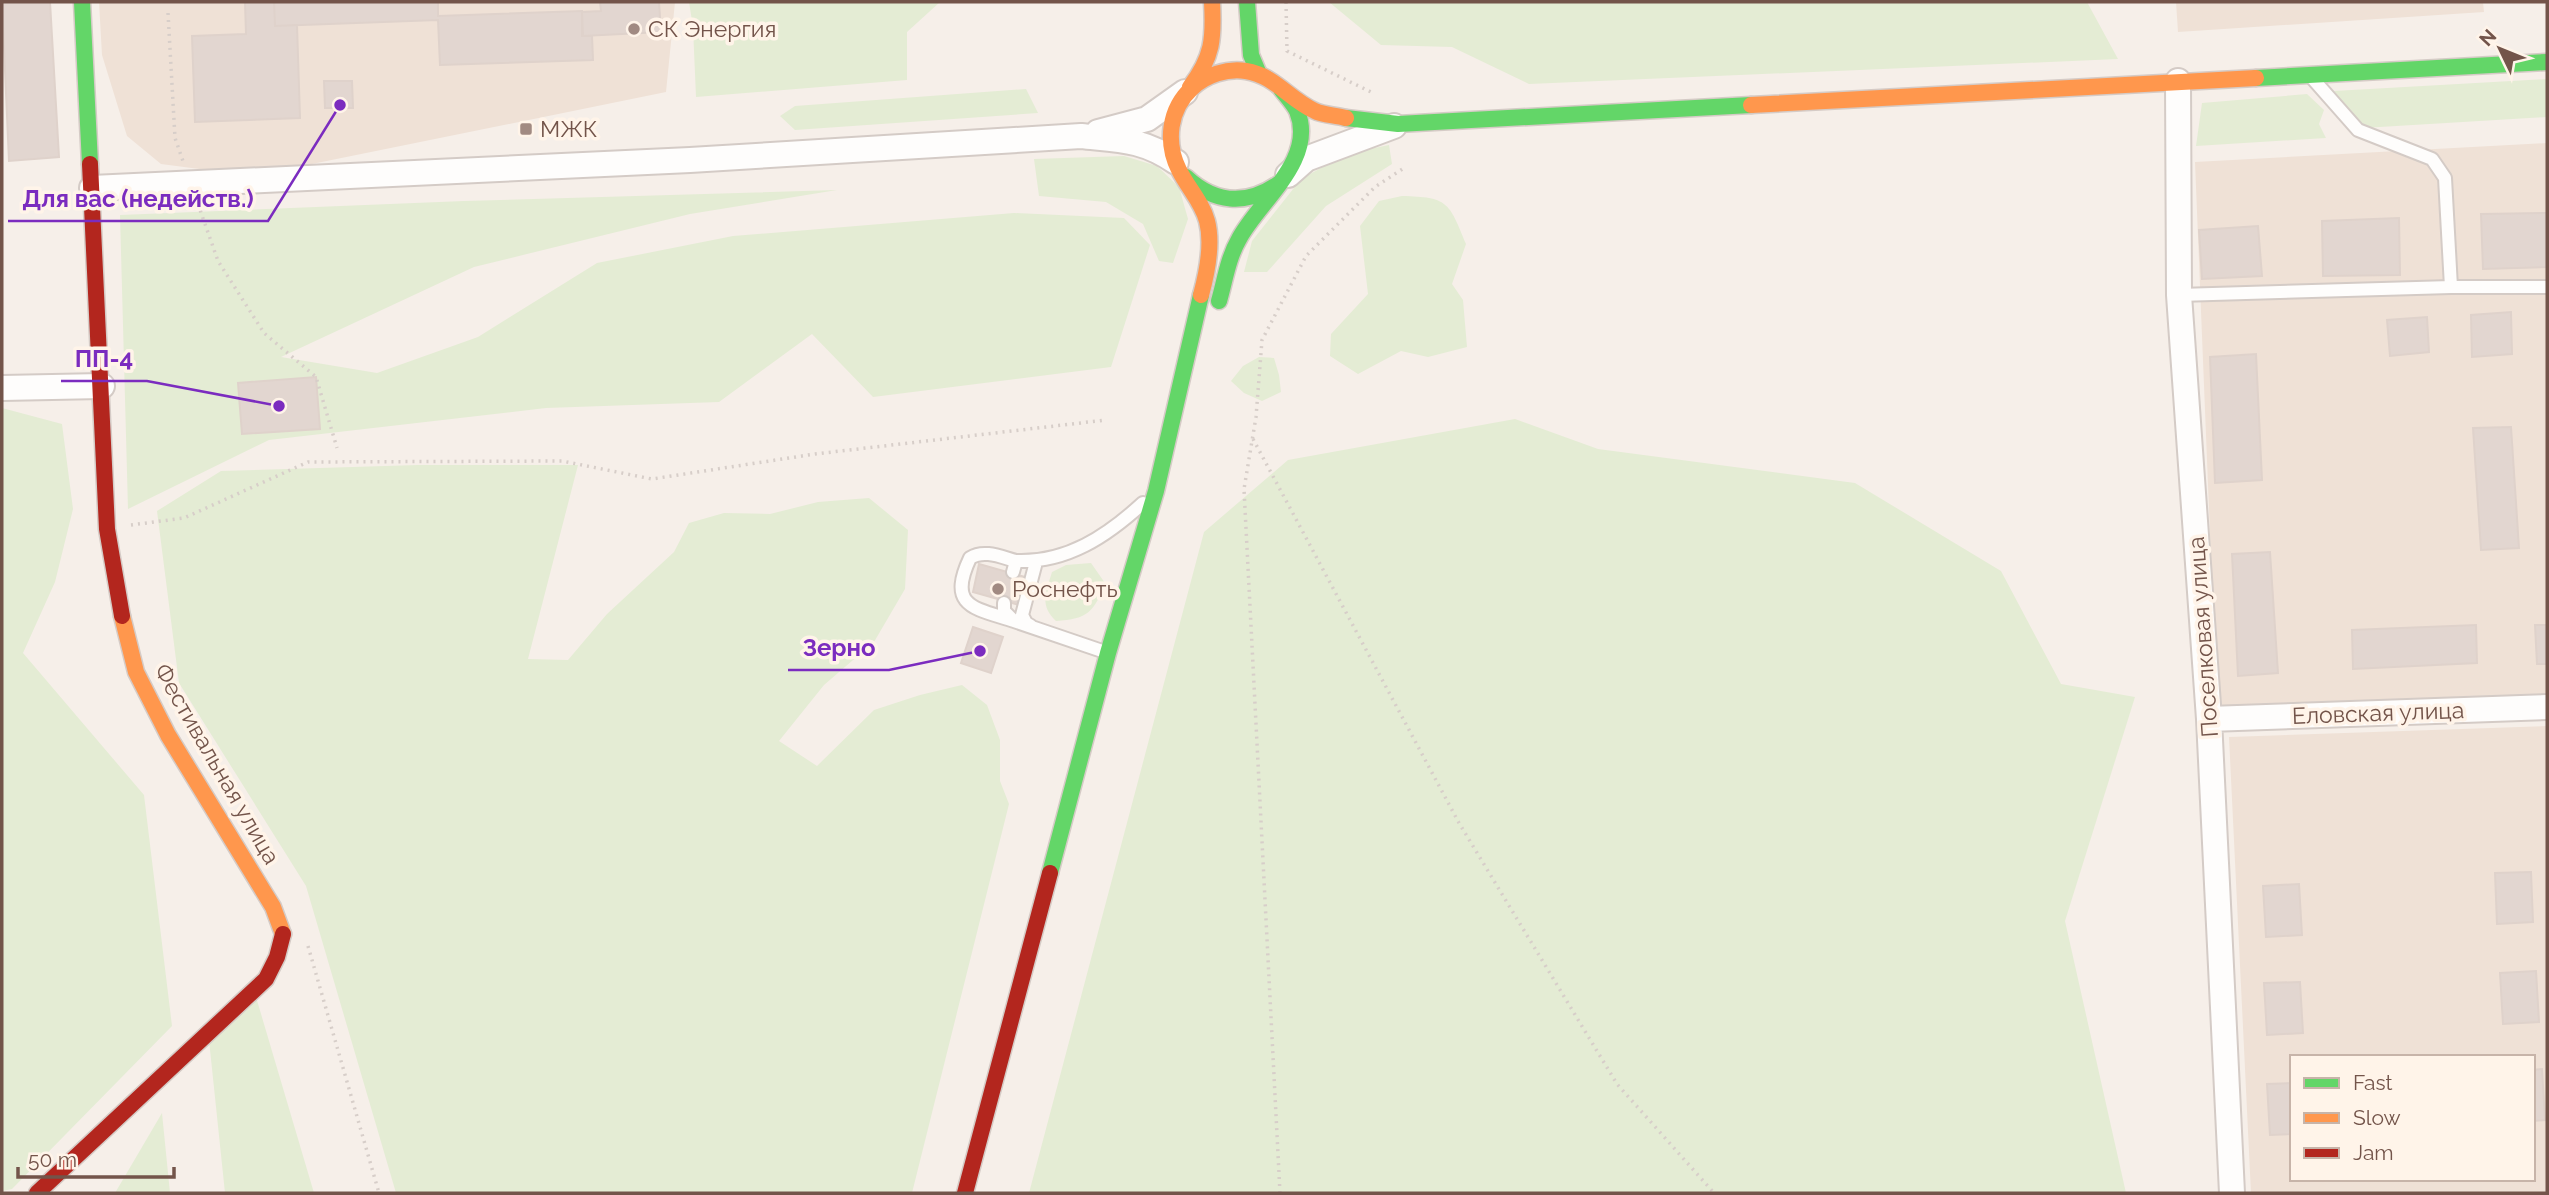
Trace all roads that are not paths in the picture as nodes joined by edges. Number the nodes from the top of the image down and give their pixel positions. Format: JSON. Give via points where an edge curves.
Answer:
{"nodes":[{"id":1,"x":82,"y":2,"type":"edge"},
{"id":2,"x":1213,"y":2,"type":"edge"},
{"id":3,"x":1247,"y":2,"type":"edge"},
{"id":4,"x":2547,"y":62,"type":"edge"},
{"id":5,"x":1259,"y":74,"type":"junction"},
{"id":6,"x":2311,"y":76,"type":"junction"},
{"id":7,"x":2178,"y":80,"type":"junction"},
{"id":8,"x":1278,"y":85,"type":"junction"},
{"id":9,"x":1189,"y":90,"type":"junction"},
{"id":10,"x":1398,"y":124,"type":"junction"},
{"id":11,"x":1081,"y":136,"type":"junction"},
{"id":12,"x":1176,"y":162,"type":"junction"},
{"id":13,"x":1282,"y":180,"type":"junction"},
{"id":14,"x":92,"y":188,"type":"junction"},
{"id":15,"x":2451,"y":287,"type":"junction"},
{"id":16,"x":2547,"y":287,"type":"edge"},
{"id":17,"x":2179,"y":295,"type":"junction"},
{"id":18,"x":102,"y":386,"type":"junction"},
{"id":19,"x":2,"y":388,"type":"edge"},
{"id":20,"x":1176,"y":411,"type":"junction"},
{"id":21,"x":1156,"y":491,"type":"junction"},
{"id":22,"x":1036,"y":562,"type":"junction"},
{"id":23,"x":1032,"y":627,"type":"junction"},
{"id":24,"x":1108,"y":653,"type":"junction"},
{"id":25,"x":2547,"y":707,"type":"edge"},
{"id":26,"x":2209,"y":719,"type":"junction"},
{"id":27,"x":37,"y":1193,"type":"edge"},
{"id":28,"x":965,"y":1193,"type":"edge"},
{"id":29,"x":2232,"y":1193,"type":"edge"}],
"edges":[{"from":1,"to":14,"type":"street","name":"Фестивальная улица"},
{"from":2,"to":9,"type":"street","via":[[1211,56]]},
{"from":3,"to":5,"type":"street","via":[[1251,55]]},
{"from":4,"to":6,"type":"street"},
{"from":5,"to":8,"type":"street"},
{"from":5,"to":9,"type":"street","via":[[1238,70],[1216,73]]},
{"from":6,"to":7,"type":"street"},
{"from":6,"to":15,"type":"lane","via":[[2358,130],[2432,159],[2445,178]]},
{"from":7,"to":10,"type":"street"},
{"from":7,"to":17,"type":"street","name":"Поселковая улица"},
{"from":8,"to":10,"type":"street","via":[[1315,111]]},
{"from":8,"to":13,"type":"street","via":[[1293,104],[1301,138],[1295,161]]},
{"from":9,"to":11,"type":"street","via":[[1147,119]]},
{"from":9,"to":12,"type":"street","via":[[1171,124]]},
{"from":10,"to":13,"type":"street","via":[[1306,159]]},
{"from":11,"to":12,"type":"street","via":[[1148,145]]},
{"from":11,"to":14,"type":"street"},
{"from":12,"to":13,"type":"street","via":[[1195,186],[1220,199],[1257,197]]},
{"from":12,"to":20,"type":"street","via":[[1203,208],[1209,247]]},
{"from":13,"to":20,"type":"street","via":[[1238,240],[1213,320]]},
{"from":14,"to":18,"type":"street","name":"Фестивальная улица"},
{"from":15,"to":16,"type":"lane"},
{"from":15,"to":17,"type":"lane"},
{"from":17,"to":26,"type":"street","name":"Поселковая улица"},
{"from":18,"to":19,"type":"street"},
{"from":18,"to":27,"type":"street","name":"Фестивальная улица","via":[[107,528],[136,673],[168,735],[273,907],[283,934],[266,979]]},
{"from":20,"to":21,"type":"street"},
{"from":21,"to":22,"type":"lane","via":[[1096,541]]},
{"from":21,"to":24,"type":"street"},
{"from":22,"to":23,"type":"lane","via":[[1022,615]]},
{"from":22,"to":23,"type":"lane","via":[[1002,563],[976,554],[970,558],[961,584],[964,601],[993,606]]},
{"from":23,"to":24,"type":"lane"},
{"from":24,"to":28,"type":"street"},
{"from":25,"to":26,"type":"street","name":"Еловская улица"},
{"from":26,"to":29,"type":"street","name":"Поселковая улица"}]}
